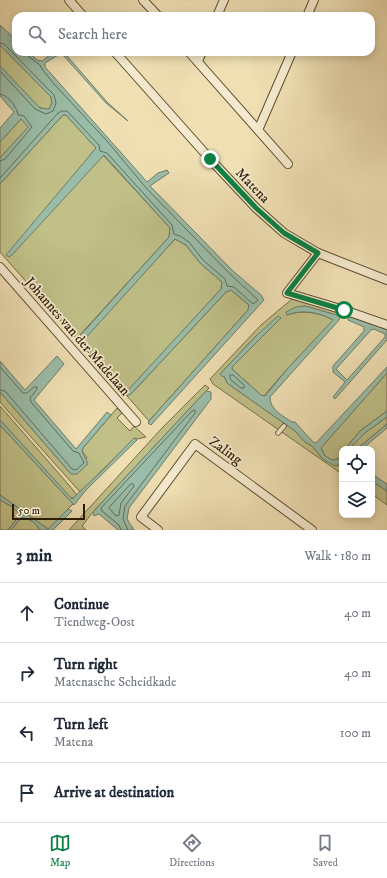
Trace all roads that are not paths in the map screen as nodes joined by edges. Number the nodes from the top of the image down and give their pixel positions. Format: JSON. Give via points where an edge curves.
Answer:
{"nodes":[{"id":1,"x":69,"y":0,"type":"edge"},
{"id":2,"x":143,"y":0,"type":"edge"},
{"id":3,"x":224,"y":0,"type":"edge"},
{"id":4,"x":314,"y":0,"type":"edge"},
{"id":5,"x":80,"y":12,"type":"edge"},
{"id":6,"x":154,"y":12,"type":"edge"},
{"id":7,"x":219,"y":12,"type":"edge"},
{"id":8,"x":309,"y":12,"type":"edge"},
{"id":9,"x":119,"y":56,"type":"edge"},
{"id":10,"x":194,"y":56,"type":"edge"},
{"id":11,"x":200,"y":56,"type":"edge"},
{"id":12,"x":290,"y":56,"type":"edge"},
{"id":13,"x":198,"y":61,"type":"junction"},
{"id":14,"x":259,"y":128,"type":"junction"},
{"id":15,"x":288,"y":164,"type":"dead end"},
{"id":16,"x":318,"y":253,"type":"junction"},
{"id":17,"x":0,"y":267,"type":"edge"},
{"id":18,"x":387,"y":280,"type":"edge"},
{"id":19,"x":387,"y":326,"type":"edge"},
{"id":20,"x":136,"y":422,"type":"dead end"},
{"id":21,"x":284,"y":426,"type":"dead end"},
{"id":22,"x":278,"y":433,"type":"dead end"},
{"id":23,"x":158,"y":530,"type":"edge"},
{"id":24,"x":312,"y":530,"type":"edge"}],
"edges":[{"from":1,"to":5,"type":"street"},
{"from":2,"to":6,"type":"street"},
{"from":3,"to":7,"type":"street"},
{"from":4,"to":8,"type":"street"},
{"from":9,"to":16,"type":"street","name":"Matena","via":[[256,208],[284,233]]},
{"from":10,"to":13,"type":"street"},
{"from":11,"to":13,"type":"street"},
{"from":12,"to":14,"type":"street"},
{"from":13,"to":14,"type":"street"},
{"from":14,"to":15,"type":"street"},
{"from":16,"to":18,"type":"street","name":"Matena"},
{"from":16,"to":19,"type":"street","via":[[287,293]]},
{"from":17,"to":20,"type":"street","name":"Johannes van der Madelaan"},
{"from":21,"to":22,"type":"lane"},
{"from":23,"to":24,"type":"street","name":"Zaling","via":[[141,517],[195,444]]}]}
